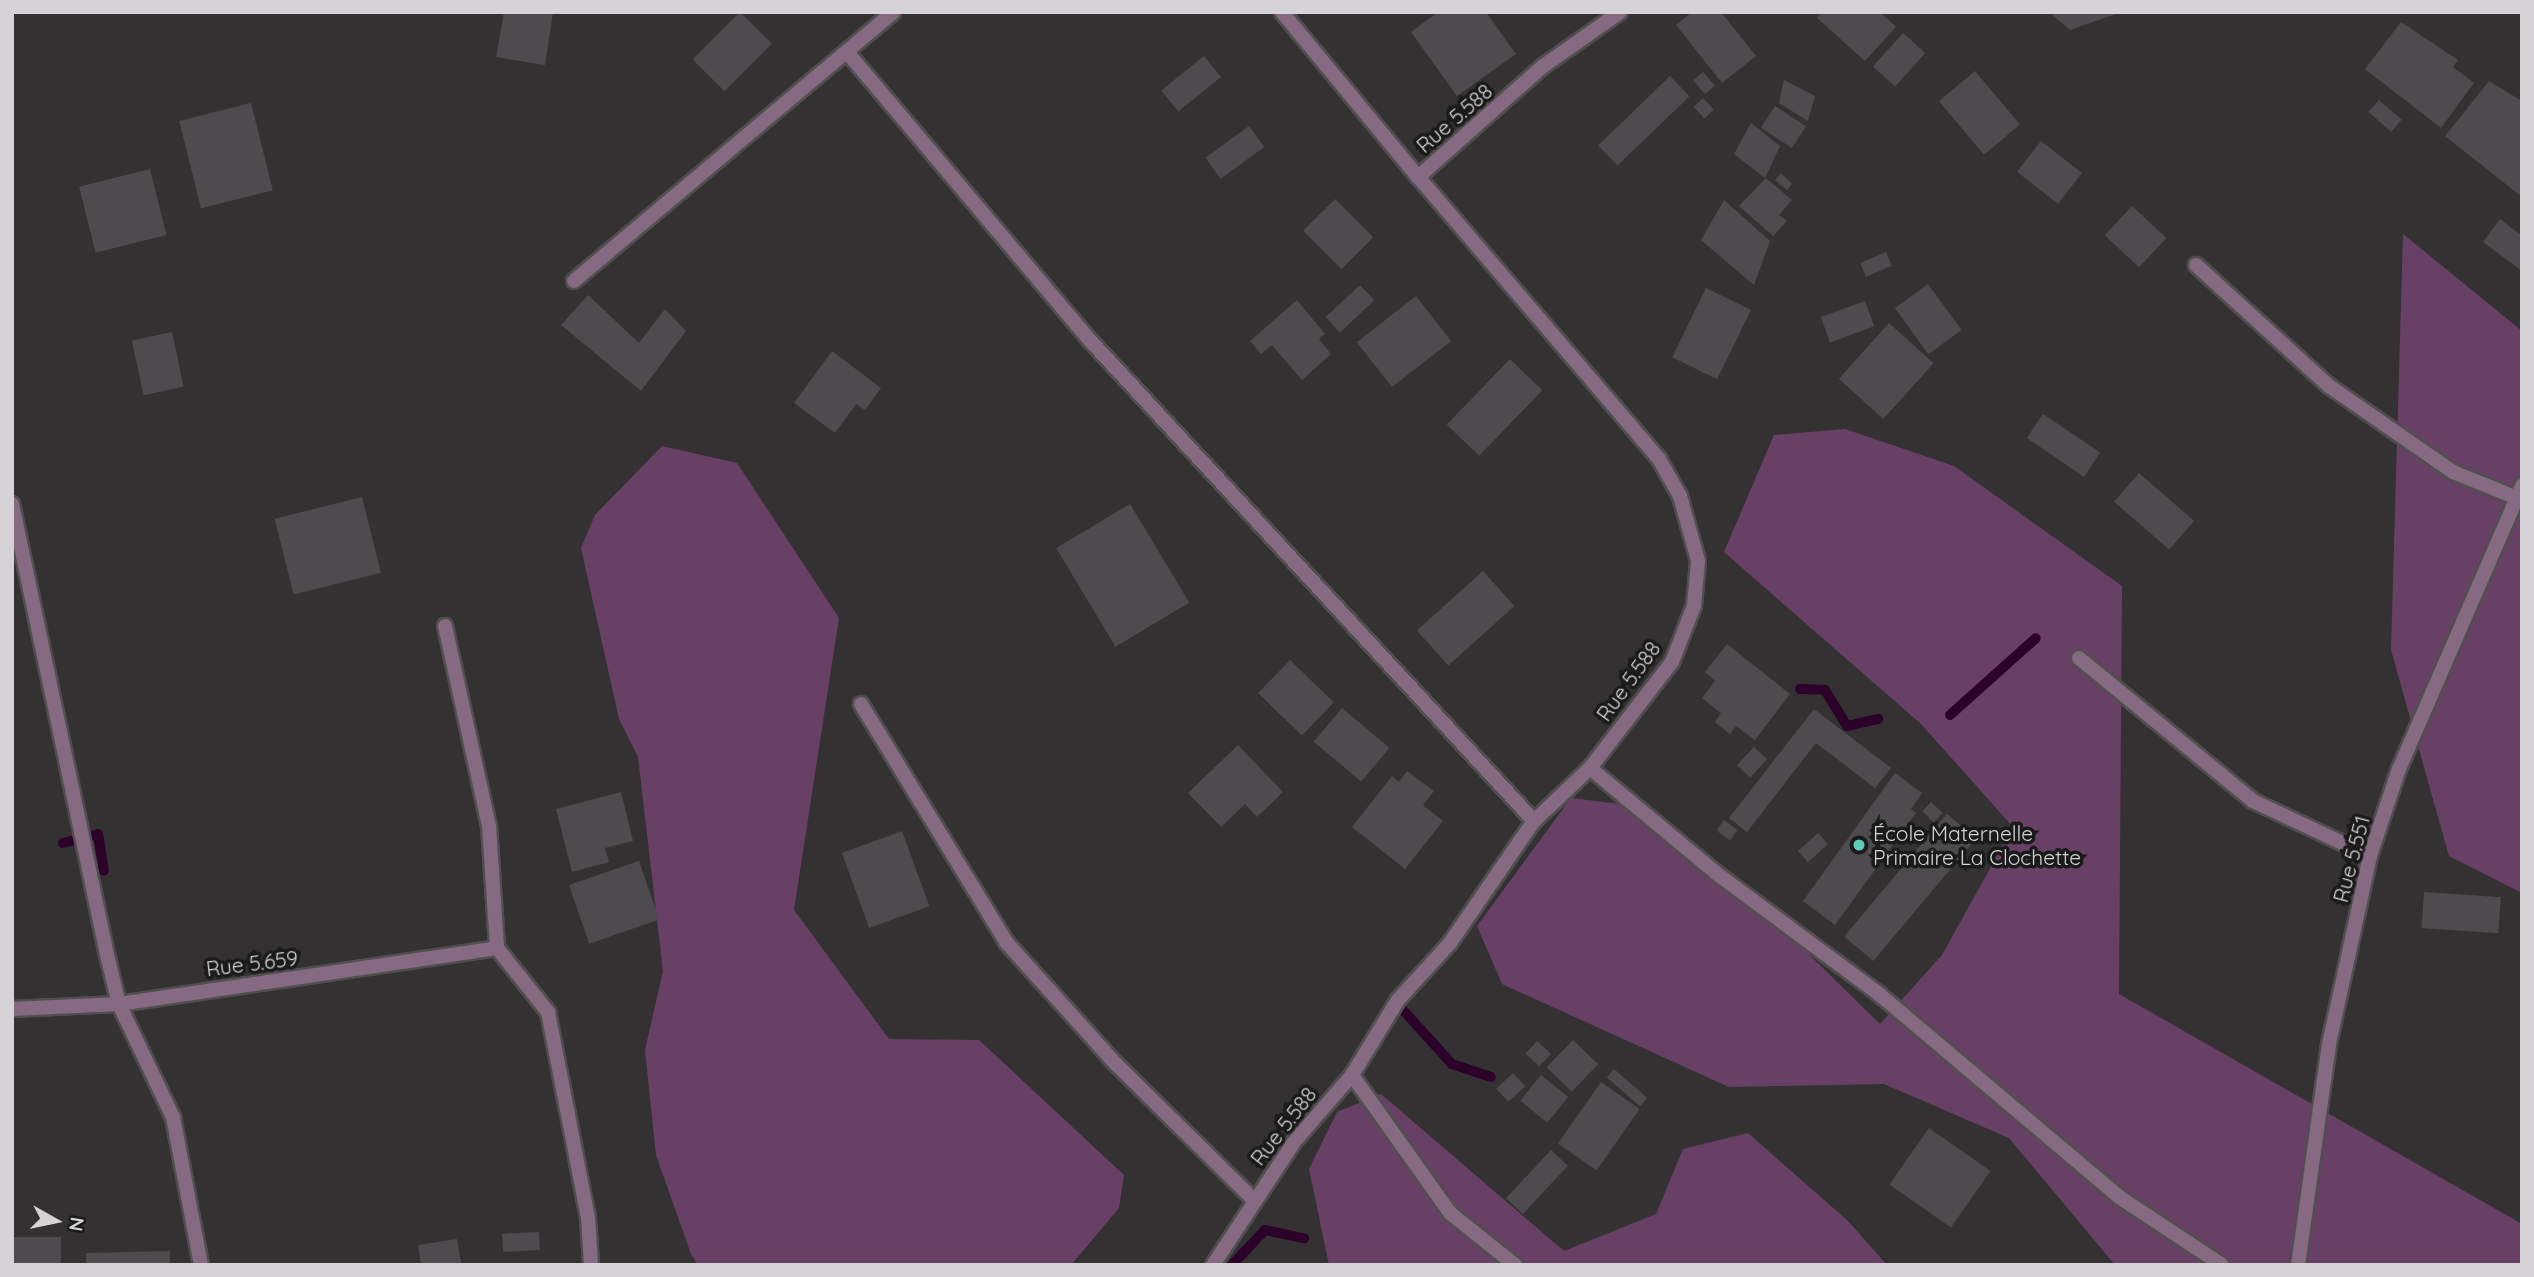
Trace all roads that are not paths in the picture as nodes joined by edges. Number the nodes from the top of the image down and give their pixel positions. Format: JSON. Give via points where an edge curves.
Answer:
{"nodes":[{"id":1,"x":893,"y":12,"type":"edge"},
{"id":2,"x":1282,"y":12,"type":"edge"},
{"id":3,"x":1620,"y":12,"type":"edge"},
{"id":4,"x":847,"y":52,"type":"junction"},
{"id":5,"x":1418,"y":177,"type":"junction"},
{"id":6,"x":2196,"y":265,"type":"dead end"},
{"id":7,"x":574,"y":281,"type":"dead end"},
{"id":8,"x":2520,"y":495,"type":"edge"},
{"id":9,"x":12,"y":504,"type":"edge"},
{"id":10,"x":445,"y":626,"type":"dead end"},
{"id":11,"x":2079,"y":657,"type":"dead end"},
{"id":12,"x":861,"y":704,"type":"dead end"},
{"id":13,"x":1590,"y":768,"type":"junction"},
{"id":14,"x":1534,"y":821,"type":"junction"},
{"id":15,"x":2370,"y":856,"type":"junction"},
{"id":16,"x":497,"y":948,"type":"junction"},
{"id":17,"x":119,"y":1004,"type":"junction"},
{"id":18,"x":12,"y":1009,"type":"edge"},
{"id":19,"x":1352,"y":1075,"type":"junction"},
{"id":20,"x":1253,"y":1199,"type":"junction"},
{"id":21,"x":201,"y":1265,"type":"edge"},
{"id":22,"x":591,"y":1265,"type":"edge"},
{"id":23,"x":1213,"y":1265,"type":"edge"},
{"id":24,"x":1515,"y":1265,"type":"edge"},
{"id":25,"x":2222,"y":1265,"type":"edge"},
{"id":26,"x":2298,"y":1265,"type":"edge"}],
"edges":[{"from":1,"to":4,"type":"street"},
{"from":2,"to":5,"type":"street"},
{"from":3,"to":5,"type":"street","name":"Rue 5.588","via":[[1542,67]]},
{"from":4,"to":7,"type":"street"},
{"from":4,"to":14,"type":"street","via":[[1096,347]]},
{"from":5,"to":13,"type":"street","name":"Rue 5.588","via":[[1659,459],[1691,531],[1698,561],[1694,606],[1672,662]]},
{"from":6,"to":8,"type":"street","via":[[2329,386],[2453,472]]},
{"from":8,"to":15,"type":"street","name":"Rue 5.551","via":[[2399,769]]},
{"from":9,"to":17,"type":"street"},
{"from":10,"to":16,"type":"street","via":[[489,826]]},
{"from":11,"to":15,"type":"street","via":[[2253,801]]},
{"from":12,"to":20,"type":"street","via":[[1006,942],[1116,1064]]},
{"from":13,"to":14,"type":"street","name":"Rue 5.588"},
{"from":13,"to":25,"type":"street","via":[[1716,873],[1879,994],[2119,1197]]},
{"from":14,"to":19,"type":"street","name":"Rue 5.588","via":[[1450,943],[1398,1000]]},
{"from":15,"to":26,"type":"street","name":"Rue 5.551","via":[[2329,1044]]},
{"from":16,"to":17,"type":"street","name":"Rue 5.659"},
{"from":16,"to":22,"type":"street","via":[[548,1012],[588,1218]]},
{"from":17,"to":18,"type":"street","name":"Rue 5.659"},
{"from":17,"to":21,"type":"street","via":[[173,1117]]},
{"from":19,"to":20,"type":"street","name":"Rue 5.588"},
{"from":19,"to":24,"type":"street","via":[[1450,1213]]},
{"from":20,"to":23,"type":"street","name":"Rue 5.588"}]}
